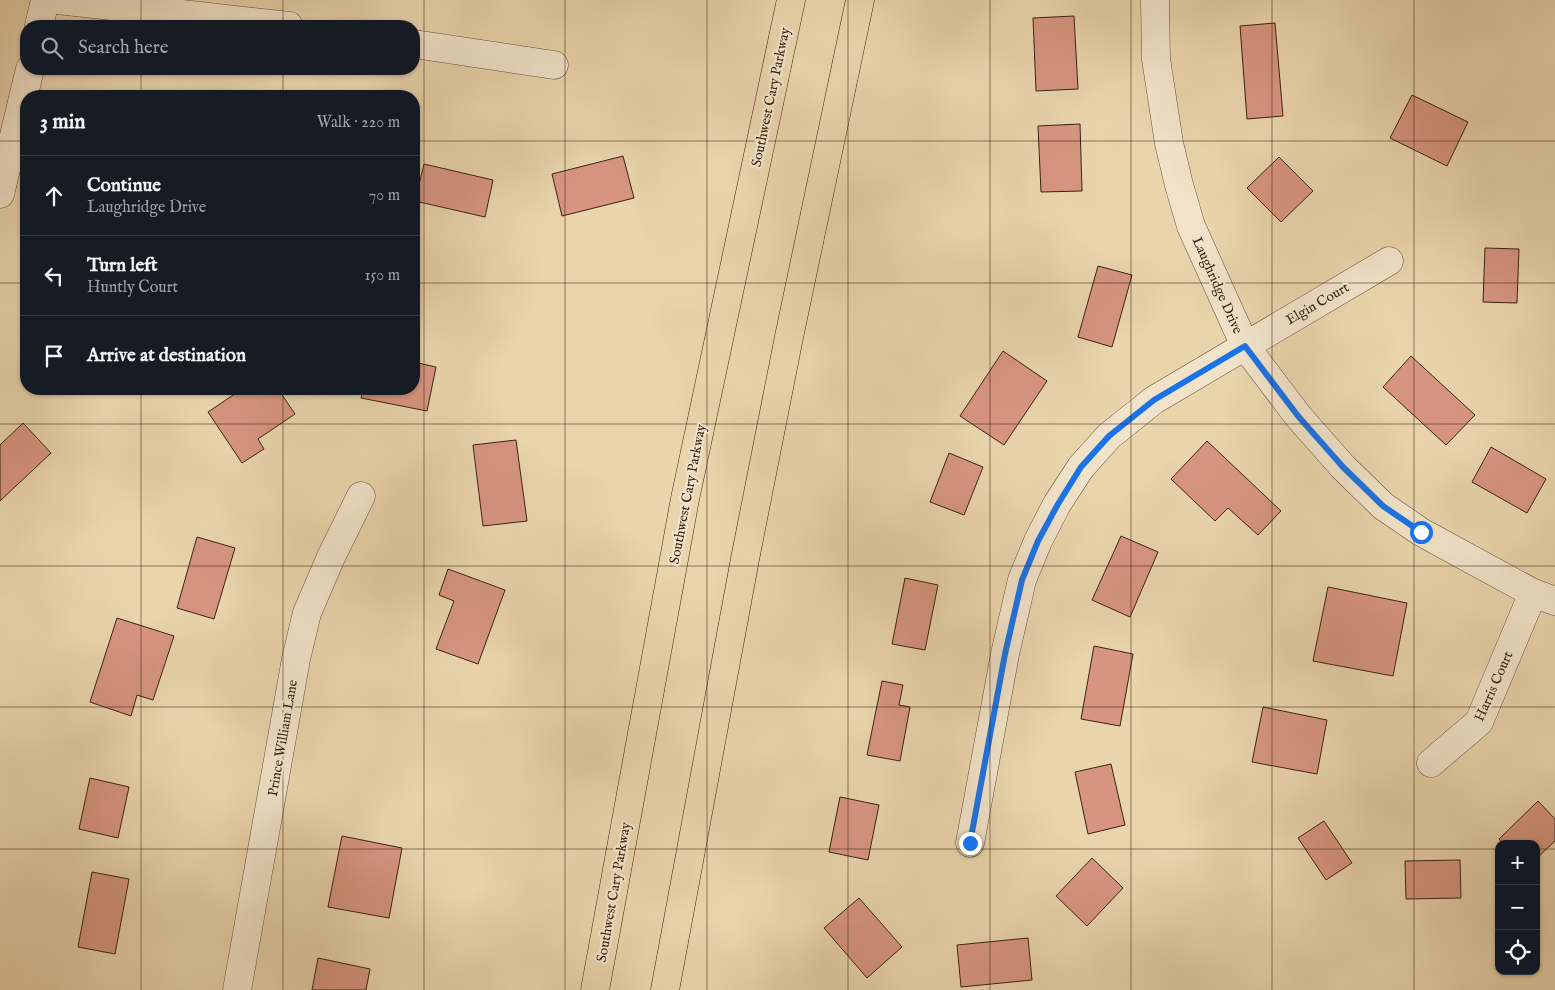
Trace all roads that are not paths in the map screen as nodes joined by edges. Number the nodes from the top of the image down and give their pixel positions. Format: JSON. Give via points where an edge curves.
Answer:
{"nodes":[{"id":1,"x":45,"y":0,"type":"edge"},
{"id":2,"x":58,"y":0,"type":"edge"},
{"id":3,"x":791,"y":0,"type":"edge"},
{"id":4,"x":860,"y":0,"type":"edge"},
{"id":5,"x":1155,"y":0,"type":"edge"},
{"id":6,"x":40,"y":20,"type":"edge"},
{"id":7,"x":236,"y":20,"type":"edge"},
{"id":8,"x":420,"y":45,"type":"edge"},
{"id":9,"x":554,"y":65,"type":"dead end"},
{"id":10,"x":29,"y":75,"type":"edge"},
{"id":11,"x":25,"y":90,"type":"edge"},
{"id":12,"x":20,"y":111,"type":"edge"},
{"id":13,"x":0,"y":194,"type":"edge"},
{"id":14,"x":1389,"y":261,"type":"dead end"},
{"id":15,"x":1245,"y":346,"type":"junction"},
{"id":16,"x":361,"y":496,"type":"dead end"},
{"id":17,"x":1544,"y":597,"type":"edge"},
{"id":18,"x":1431,"y":763,"type":"dead end"},
{"id":19,"x":970,"y":843,"type":"dead end"},
{"id":20,"x":237,"y":990,"type":"edge"},
{"id":21,"x":596,"y":990,"type":"edge"},
{"id":22,"x":665,"y":990,"type":"edge"}],
"edges":[{"from":1,"to":6,"type":"street"},
{"from":2,"to":7,"type":"street"},
{"from":3,"to":21,"type":"main road","name":"Southwest Cary Parkway","via":[[686,498]]},
{"from":4,"to":22,"type":"main road","via":[[783,366]]},
{"from":5,"to":15,"type":"street","name":"Laughridge Drive","via":[[1156,59],[1179,185],[1191,226]]},
{"from":8,"to":9,"type":"street"},
{"from":10,"to":11,"type":"street"},
{"from":12,"to":13,"type":"street"},
{"from":14,"to":15,"type":"street","name":"Elgin Court"},
{"from":15,"to":17,"type":"street","name":"Laughridge Drive","via":[[1298,416],[1383,506],[1421,532]]},
{"from":15,"to":19,"type":"street","name":"Elgin Court","via":[[1154,400],[1109,436],[1081,467],[1058,504],[1022,580]]},
{"from":16,"to":20,"type":"street","name":"Prince William Lane","via":[[307,613]]},
{"from":17,"to":18,"type":"street","name":"Harris Court","via":[[1479,722]]}]}
